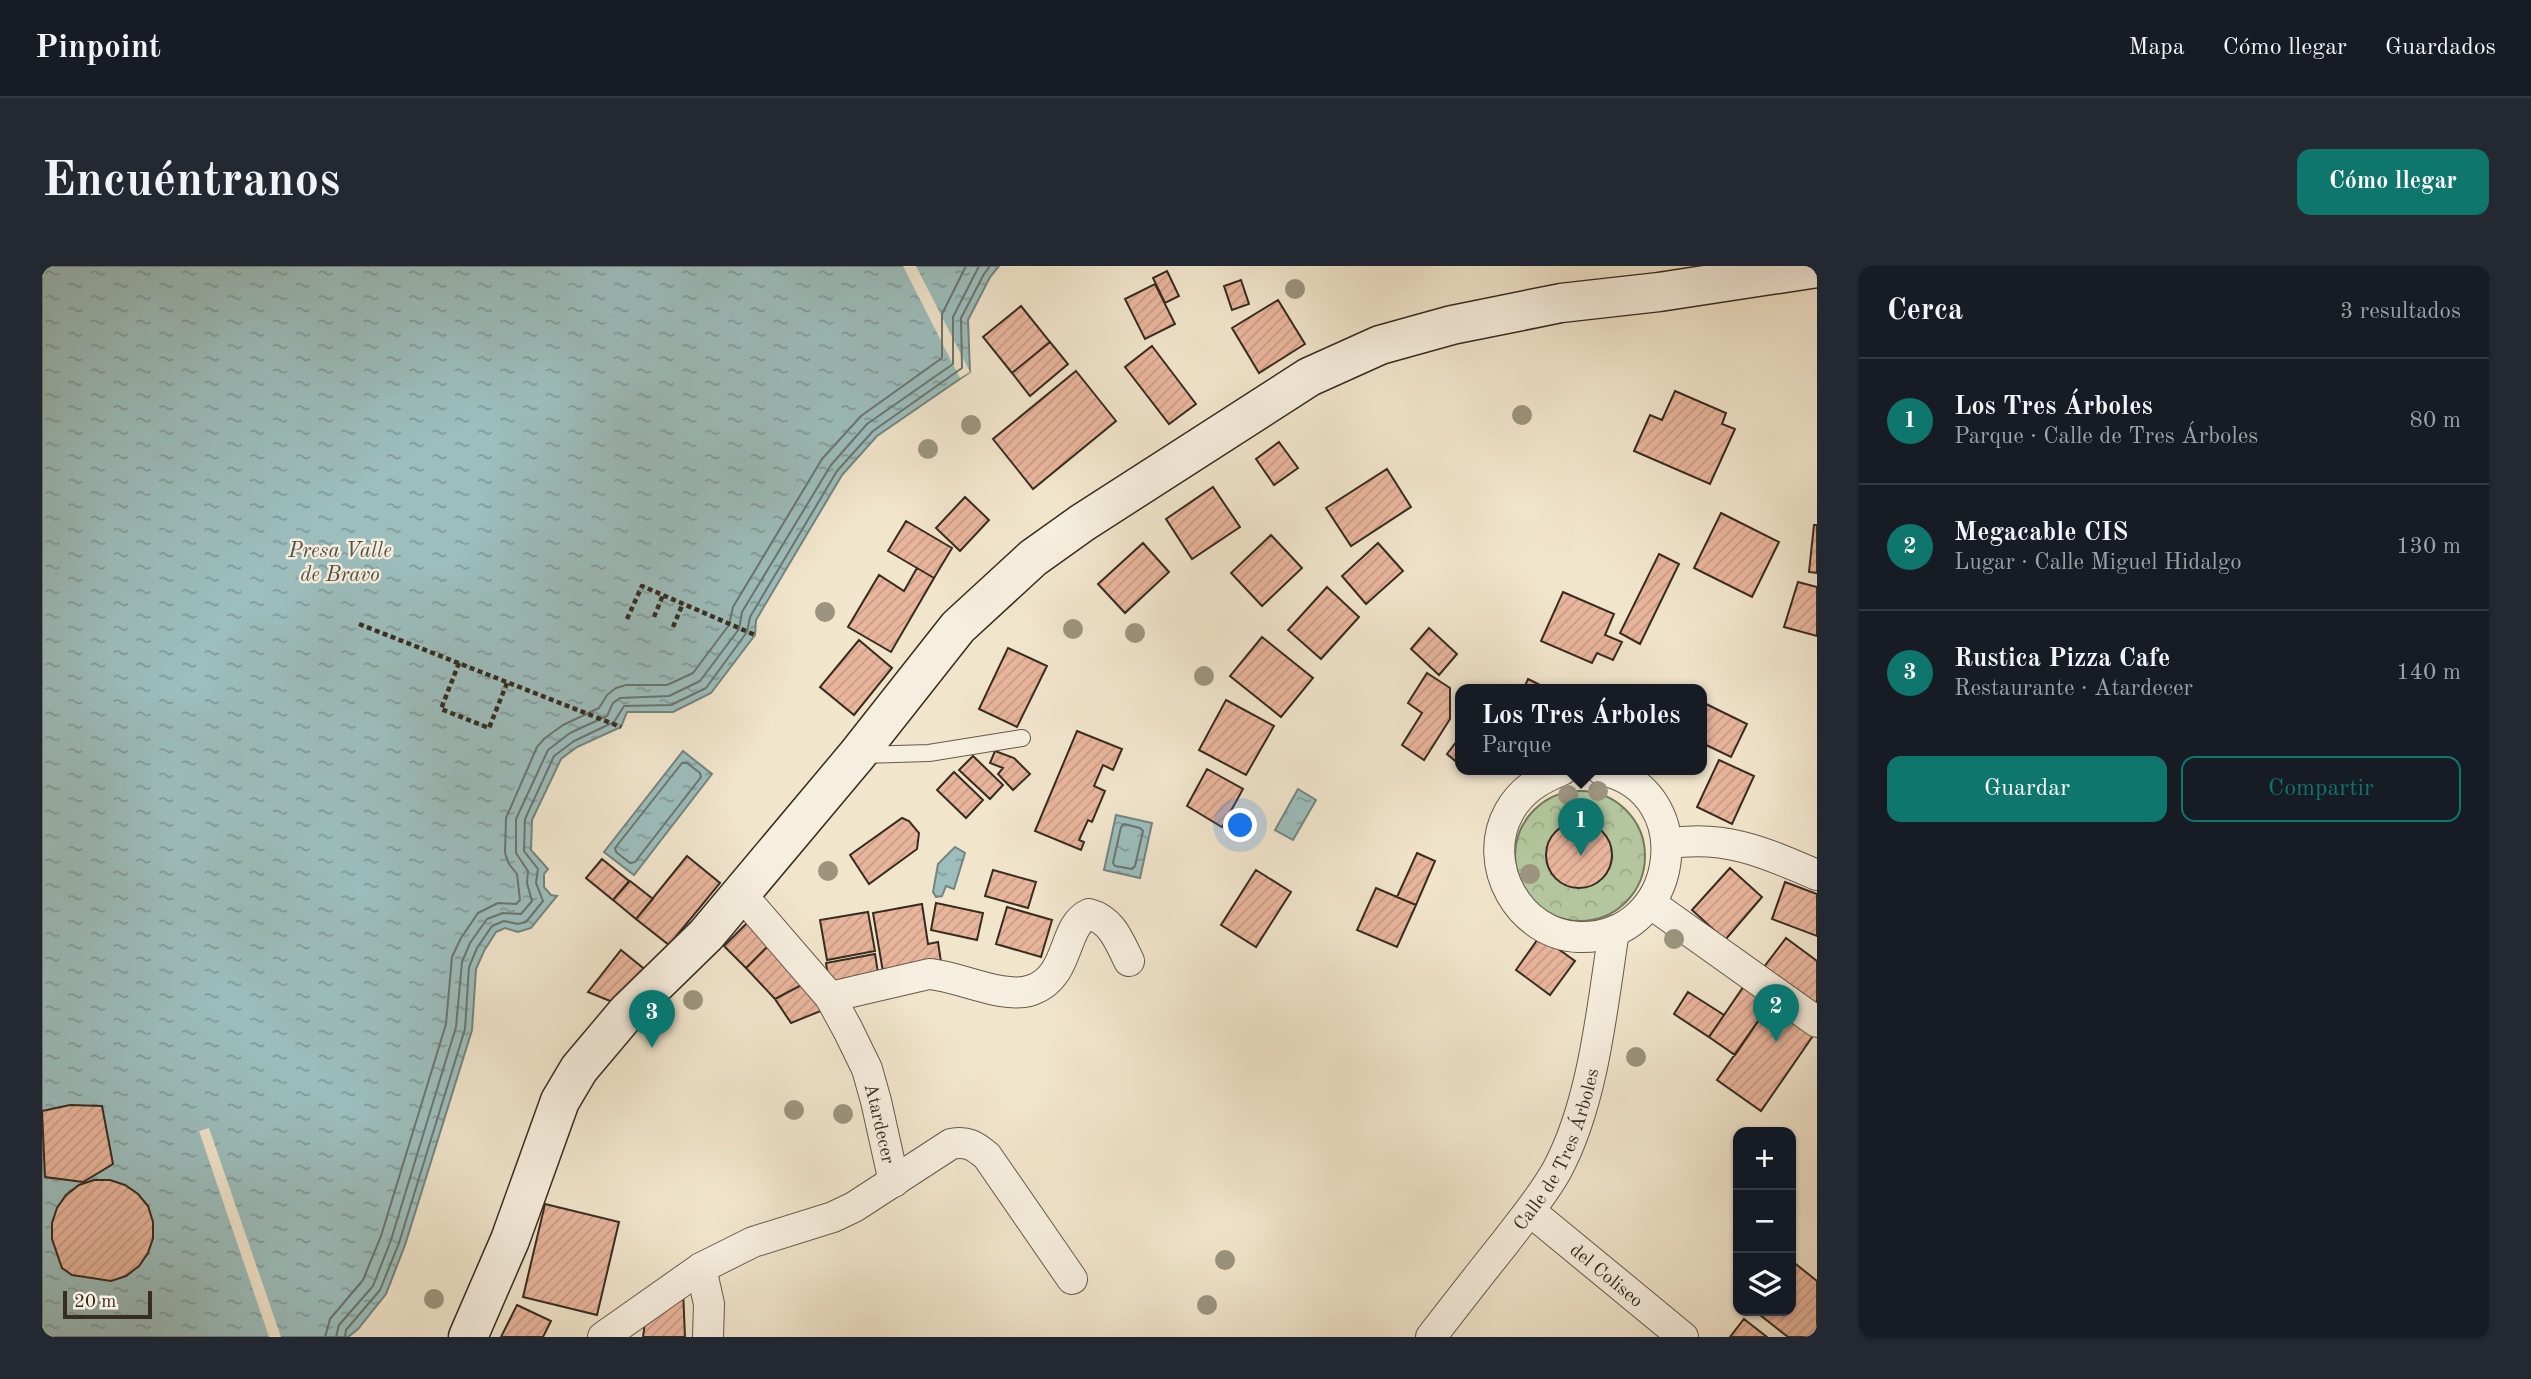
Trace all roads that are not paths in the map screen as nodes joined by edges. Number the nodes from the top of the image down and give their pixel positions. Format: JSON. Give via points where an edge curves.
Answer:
{"nodes":[{"id":1,"x":1817,"y":268,"type":"edge"},
{"id":2,"x":1022,"y":737,"type":"dead end"},
{"id":3,"x":857,"y":755,"type":"junction"},
{"id":4,"x":1551,"y":775,"type":"edge"},
{"id":5,"x":1618,"y":775,"type":"edge"},
{"id":6,"x":1667,"y":844,"type":"junction"},
{"id":7,"x":1817,"y":875,"type":"edge"},
{"id":8,"x":741,"y":894,"type":"junction"},
{"id":9,"x":1650,"y":904,"type":"junction"},
{"id":10,"x":1614,"y":931,"type":"junction"},
{"id":11,"x":1129,"y":961,"type":"dead end"},
{"id":12,"x":830,"y":997,"type":"junction"},
{"id":13,"x":1817,"y":1021,"type":"edge"},
{"id":14,"x":894,"y":1182,"type":"junction"},
{"id":15,"x":1530,"y":1210,"type":"junction"},
{"id":16,"x":701,"y":1268,"type":"junction"},
{"id":17,"x":1072,"y":1279,"type":"dead end"},
{"id":18,"x":468,"y":1337,"type":"edge"},
{"id":19,"x":603,"y":1337,"type":"edge"},
{"id":20,"x":708,"y":1337,"type":"edge"},
{"id":21,"x":1431,"y":1337,"type":"edge"},
{"id":22,"x":1683,"y":1337,"type":"edge"}],
"edges":[{"from":1,"to":3,"type":"main road","via":[[1561,303],[1452,325],[1380,345],[1309,377],[1033,558],[958,627]]},
{"from":2,"to":3,"type":"lane","via":[[929,753]]},
{"from":3,"to":8,"type":"main road"},
{"from":4,"to":10,"type":"street","via":[[1523,793],[1509,813],[1500,848],[1505,883],[1517,904],[1544,927],[1579,937]]},
{"from":5,"to":6,"type":"street","via":[[1650,800],[1662,821]]},
{"from":6,"to":7,"type":"street","via":[[1714,840]]},
{"from":6,"to":9,"type":"street","via":[[1664,876]]},
{"from":8,"to":12,"type":"street","name":"Atardecer"},
{"from":8,"to":18,"type":"main road","via":[[579,1069],[560,1101]]},
{"from":9,"to":10,"type":"street"},
{"from":9,"to":13,"type":"street"},
{"from":10,"to":15,"type":"street","name":"Calle de Tres Árboles","via":[[1585,1092],[1558,1168]]},
{"from":11,"to":12,"type":"street","via":[[1108,923],[1089,914],[1076,926],[1054,974],[1028,991],[929,974]]},
{"from":12,"to":14,"type":"street","name":"Atardecer","via":[[867,1069]]},
{"from":14,"to":16,"type":"street","name":"Atardecer","via":[[833,1217],[753,1241]]},
{"from":14,"to":17,"type":"street","via":[[951,1144],[964,1141],[975,1146],[987,1156]]},
{"from":15,"to":21,"type":"street","name":"Calle de Tres Árboles"},
{"from":15,"to":22,"type":"street","name":"del Coliseo"},
{"from":16,"to":19,"type":"street","name":"Atardecer"},
{"from":16,"to":20,"type":"street","via":[[709,1304]]}]}
